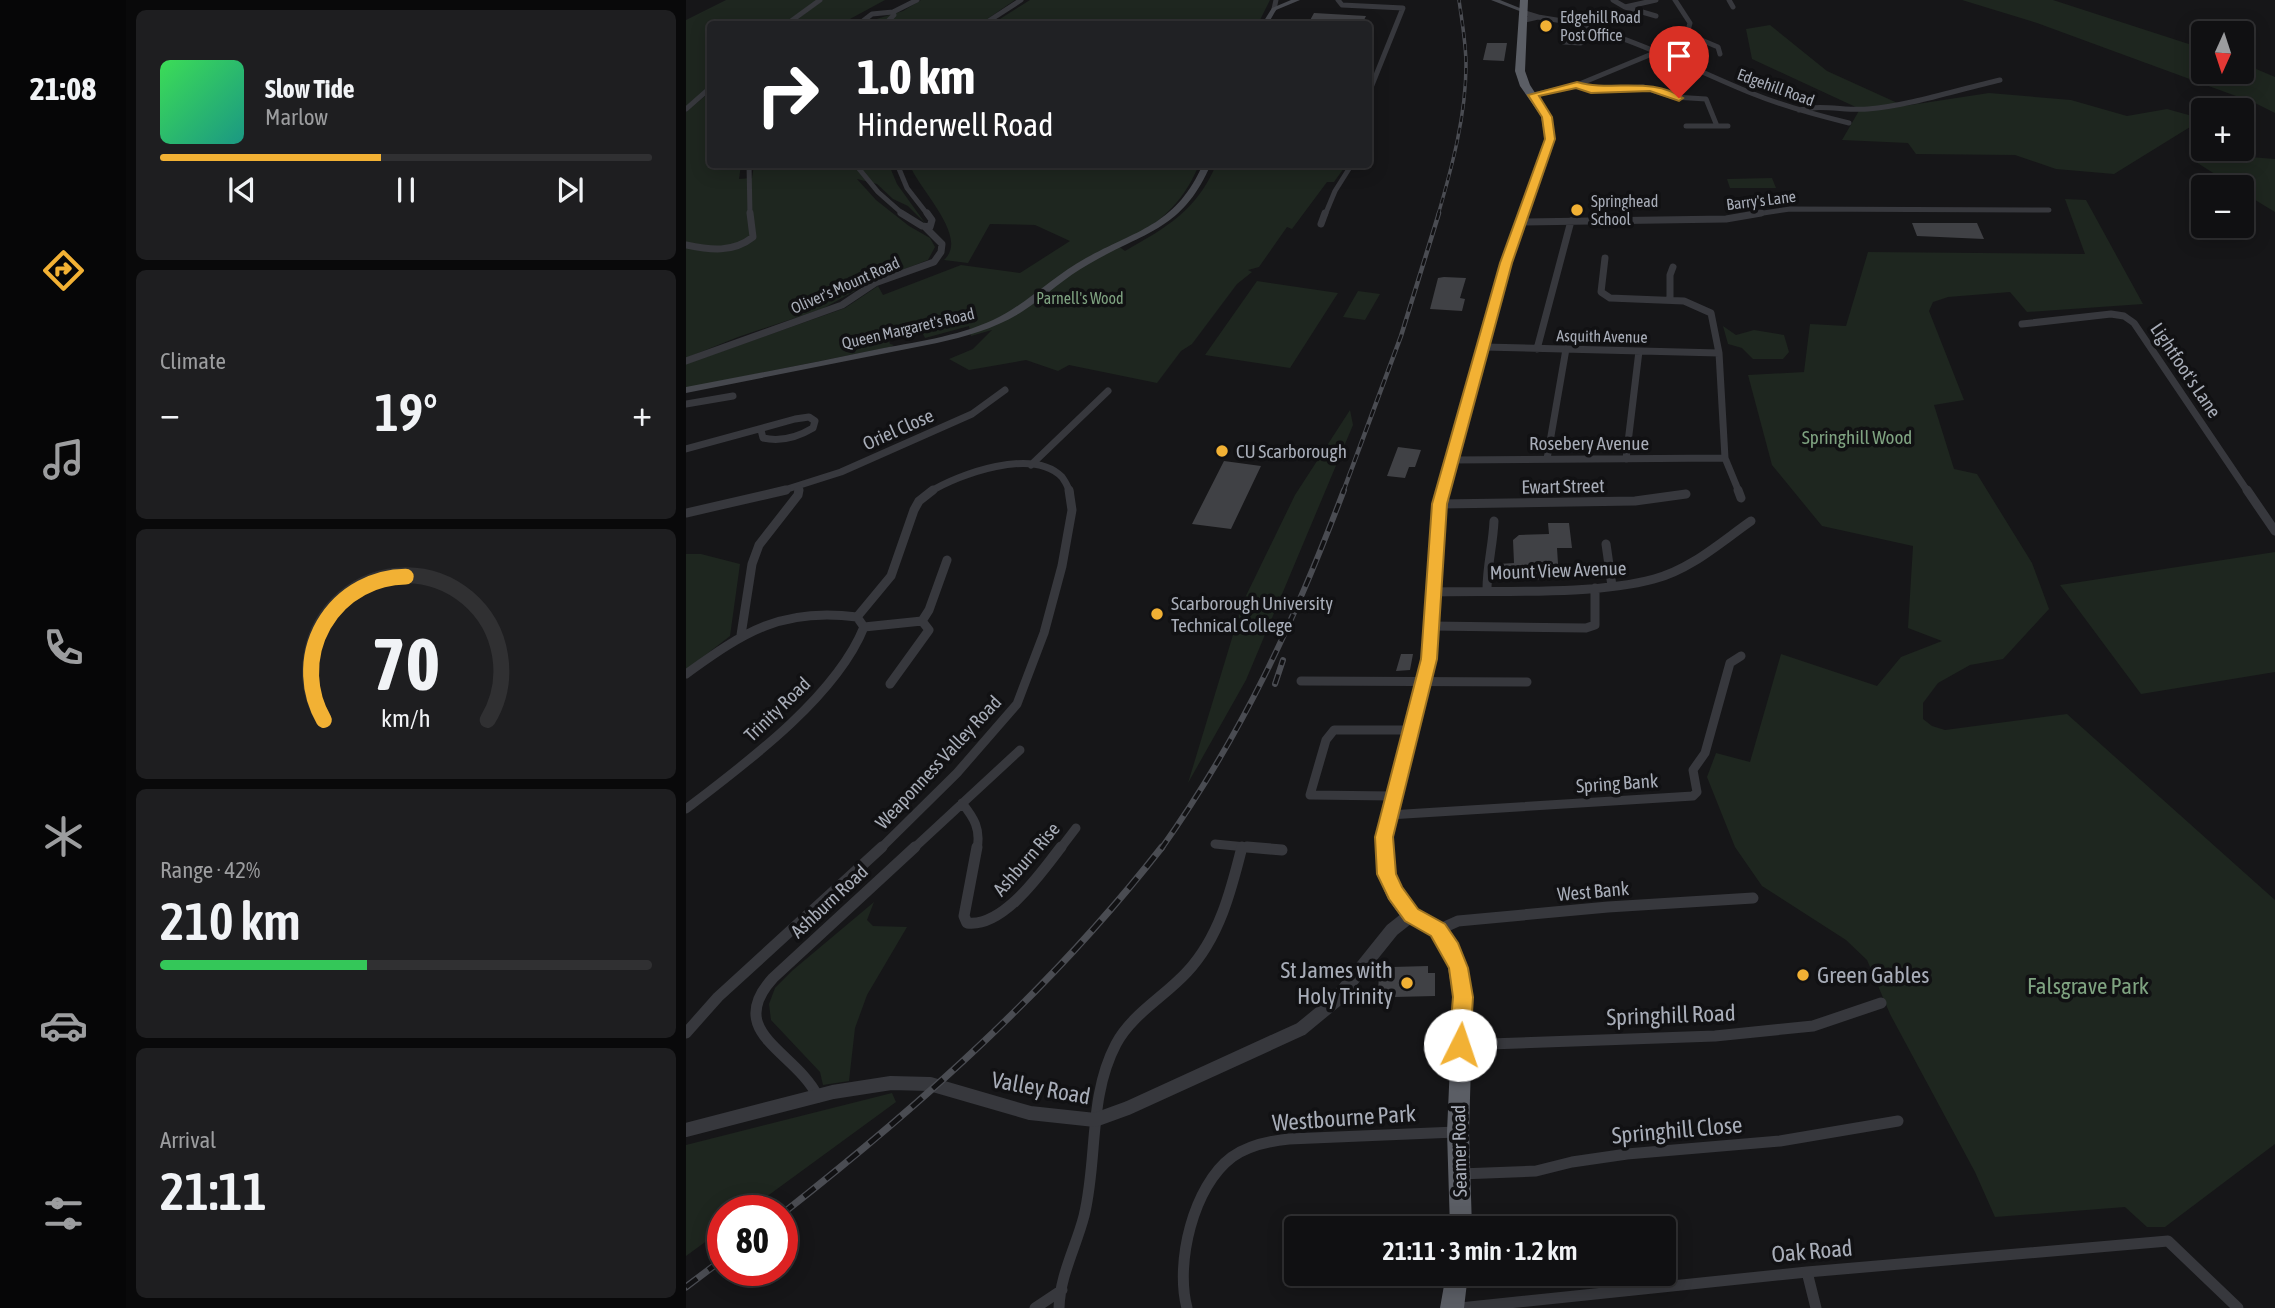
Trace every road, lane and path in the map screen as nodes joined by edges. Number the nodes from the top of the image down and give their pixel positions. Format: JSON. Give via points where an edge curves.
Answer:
{"nodes":[{"id":1,"x":820,"y":0,"type":"edge"},
{"id":2,"x":917,"y":0,"type":"edge"},
{"id":3,"x":1021,"y":0,"type":"edge"},
{"id":4,"x":1276,"y":0,"type":"edge"},
{"id":5,"x":1297,"y":0,"type":"edge"},
{"id":6,"x":1338,"y":0,"type":"edge"},
{"id":7,"x":1496,"y":0,"type":"edge"},
{"id":8,"x":1523,"y":0,"type":"edge"},
{"id":9,"x":1614,"y":0,"type":"edge"},
{"id":10,"x":1656,"y":0,"type":"edge"},
{"id":11,"x":1675,"y":0,"type":"edge"},
{"id":12,"x":1729,"y":0,"type":"edge"},
{"id":13,"x":1625,"y":7,"type":"junction"},
{"id":14,"x":1733,"y":7,"type":"dead end"},
{"id":15,"x":1274,"y":9,"type":"junction"},
{"id":16,"x":893,"y":12,"type":"junction"},
{"id":17,"x":1528,"y":15,"type":"junction"},
{"id":18,"x":1656,"y":16,"type":"dead end"},
{"id":19,"x":792,"y":21,"type":"edge"},
{"id":20,"x":863,"y":21,"type":"edge"},
{"id":21,"x":888,"y":21,"type":"edge"},
{"id":22,"x":989,"y":21,"type":"edge"},
{"id":23,"x":1267,"y":21,"type":"edge"},
{"id":24,"x":1602,"y":29,"type":"junction"},
{"id":25,"x":1688,"y":34,"type":"junction"},
{"id":26,"x":1563,"y":42,"type":"dead end"},
{"id":27,"x":1660,"y":51,"type":"junction"},
{"id":28,"x":1720,"y":54,"type":"dead end"},
{"id":29,"x":2000,"y":80,"type":"dead end"},
{"id":30,"x":1372,"y":85,"type":"edge"},
{"id":31,"x":1577,"y":85,"type":"junction"},
{"id":32,"x":707,"y":91,"type":"edge"},
{"id":33,"x":1533,"y":95,"type":"junction"},
{"id":34,"x":686,"y":109,"type":"edge"},
{"id":35,"x":1799,"y":110,"type":"junction"},
{"id":36,"x":1849,"y":123,"type":"dead end"},
{"id":37,"x":1717,"y":126,"type":"junction"},
{"id":38,"x":1728,"y":126,"type":"dead end"},
{"id":39,"x":1686,"y":127,"type":"dead end"},
{"id":40,"x":748,"y":168,"type":"edge"},
{"id":41,"x":858,"y":168,"type":"edge"},
{"id":42,"x":899,"y":168,"type":"edge"},
{"id":43,"x":1206,"y":168,"type":"edge"},
{"id":44,"x":1349,"y":168,"type":"edge"},
{"id":45,"x":2049,"y":210,"type":"dead end"},
{"id":46,"x":1571,"y":221,"type":"junction"},
{"id":47,"x":1520,"y":222,"type":"junction"},
{"id":48,"x":1321,"y":224,"type":"dead end"},
{"id":49,"x":926,"y":228,"type":"junction"},
{"id":50,"x":686,"y":245,"type":"edge"},
{"id":51,"x":1605,"y":258,"type":"dead end"},
{"id":52,"x":1673,"y":267,"type":"dead end"},
{"id":53,"x":1670,"y":299,"type":"junction"},
{"id":54,"x":2022,"y":324,"type":"dead end"},
{"id":55,"x":1484,"y":348,"type":"junction"},
{"id":56,"x":1537,"y":349,"type":"junction"},
{"id":57,"x":1566,"y":349,"type":"junction"},
{"id":58,"x":1639,"y":351,"type":"junction"},
{"id":59,"x":1719,"y":353,"type":"junction"},
{"id":60,"x":686,"y":361,"type":"edge"},
{"id":61,"x":686,"y":390,"type":"edge"},
{"id":62,"x":1005,"y":390,"type":"dead end"},
{"id":63,"x":1108,"y":391,"type":"dead end"},
{"id":64,"x":733,"y":396,"type":"dead end"},
{"id":65,"x":686,"y":404,"type":"edge"},
{"id":66,"x":761,"y":430,"type":"junction"},
{"id":67,"x":686,"y":449,"type":"edge"},
{"id":68,"x":1726,"y":458,"type":"junction"},
{"id":69,"x":1547,"y":459,"type":"junction"},
{"id":70,"x":1626,"y":459,"type":"junction"},
{"id":71,"x":1453,"y":460,"type":"junction"},
{"id":72,"x":1031,"y":466,"type":"junction"},
{"id":73,"x":799,"y":487,"type":"junction"},
{"id":74,"x":1686,"y":494,"type":"dead end"},
{"id":75,"x":1741,"y":498,"type":"dead end"},
{"id":76,"x":1440,"y":504,"type":"junction"},
{"id":77,"x":686,"y":513,"type":"edge"},
{"id":78,"x":1751,"y":521,"type":"dead end"},
{"id":79,"x":1494,"y":522,"type":"dead end"},
{"id":80,"x":2275,"y":531,"type":"edge"},
{"id":81,"x":1606,"y":544,"type":"dead end"},
{"id":82,"x":947,"y":560,"type":"dead end"},
{"id":83,"x":1612,"y":586,"type":"junction"},
{"id":84,"x":1595,"y":588,"type":"junction"},
{"id":85,"x":1487,"y":589,"type":"junction"},
{"id":86,"x":1433,"y":592,"type":"junction"},
{"id":87,"x":857,"y":617,"type":"junction"},
{"id":88,"x":922,"y":621,"type":"junction"},
{"id":89,"x":1432,"y":626,"type":"junction"},
{"id":90,"x":864,"y":627,"type":"junction"},
{"id":91,"x":741,"y":635,"type":"junction"},
{"id":92,"x":1741,"y":656,"type":"dead end"},
{"id":93,"x":686,"y":674,"type":"edge"},
{"id":94,"x":1424,"y":680,"type":"junction"},
{"id":95,"x":1301,"y":681,"type":"dead end"},
{"id":96,"x":1527,"y":682,"type":"dead end"},
{"id":97,"x":890,"y":684,"type":"dead end"},
{"id":98,"x":1410,"y":730,"type":"junction"},
{"id":99,"x":1020,"y":750,"type":"dead end"},
{"id":100,"x":1394,"y":796,"type":"junction"},
{"id":101,"x":962,"y":803,"type":"junction"},
{"id":102,"x":686,"y":809,"type":"edge"},
{"id":103,"x":1388,"y":815,"type":"junction"},
{"id":104,"x":1076,"y":828,"type":"dead end"},
{"id":105,"x":1215,"y":844,"type":"dead end"},
{"id":106,"x":1242,"y":847,"type":"junction"},
{"id":107,"x":1282,"y":850,"type":"dead end"},
{"id":108,"x":1753,"y":898,"type":"dead end"},
{"id":109,"x":1411,"y":915,"type":"junction"},
{"id":110,"x":1438,"y":930,"type":"junction"},
{"id":111,"x":1881,"y":1003,"type":"dead end"},
{"id":112,"x":686,"y":1033,"type":"edge"},
{"id":113,"x":1460,"y":1045,"type":"junction"},
{"id":114,"x":818,"y":1097,"type":"junction"},
{"id":115,"x":1096,"y":1120,"type":"junction"},
{"id":116,"x":1898,"y":1121,"type":"dead end"},
{"id":117,"x":686,"y":1130,"type":"edge"},
{"id":118,"x":1458,"y":1132,"type":"junction"},
{"id":119,"x":1459,"y":1174,"type":"junction"},
{"id":120,"x":1461,"y":1216,"type":"edge"},
{"id":121,"x":1807,"y":1272,"type":"junction"},
{"id":122,"x":1455,"y":1286,"type":"edge"},
{"id":123,"x":1062,"y":1290,"type":"junction"},
{"id":124,"x":1035,"y":1308,"type":"edge"},
{"id":125,"x":1059,"y":1308,"type":"edge"},
{"id":126,"x":1187,"y":1308,"type":"edge"},
{"id":127,"x":1452,"y":1308,"type":"edge"},
{"id":128,"x":1461,"y":1308,"type":"edge"},
{"id":129,"x":1816,"y":1308,"type":"edge"},
{"id":130,"x":2238,"y":1308,"type":"edge"}],
"edges":[{"from":1,"to":19,"type":"street"},
{"from":2,"to":16,"type":"street"},
{"from":3,"to":22,"type":"street"},
{"from":4,"to":15,"type":"street"},
{"from":5,"to":15,"type":"main road"},
{"from":6,"to":30,"type":"street","via":[[1347,6],[1403,8]]},
{"from":7,"to":8,"type":"main road"},
{"from":7,"to":17,"type":"main road"},
{"from":8,"to":17,"type":"highway"},
{"from":9,"to":13,"type":"street"},
{"from":10,"to":13,"type":"street"},
{"from":11,"to":25,"type":"street","via":[[1690,23]]},
{"from":12,"to":14,"type":"street"},
{"from":13,"to":18,"type":"street"},
{"from":15,"to":23,"type":"main road"},
{"from":16,"to":20,"type":"street","via":[[872,14]]},
{"from":16,"to":21,"type":"street"},
{"from":17,"to":24,"type":"street","name":"Edgehill Road"},
{"from":17,"to":33,"type":"highway","via":[[1520,71]]},
{"from":24,"to":26,"type":"street","via":[[1581,43]]},
{"from":24,"to":27,"type":"street","name":"Edgehill Road"},
{"from":25,"to":27,"type":"street"},
{"from":25,"to":28,"type":"street","via":[[1718,47]]},
{"from":27,"to":31,"type":"street"},
{"from":27,"to":35,"type":"street","name":"Edgehill Road"},
{"from":29,"to":35,"type":"street","via":[[1871,109],[1813,106]]},
{"from":31,"to":33,"type":"street"},
{"from":31,"to":37,"type":"street","via":[[1591,90],[1643,87],[1674,97],[1706,99]]},
{"from":32,"to":34,"type":"street"},
{"from":33,"to":47,"type":"highway","via":[[1547,117],[1550,139]]},
{"from":35,"to":36,"type":"street","name":"Edgehill Road"},
{"from":37,"to":38,"type":"street"},
{"from":37,"to":39,"type":"street"},
{"from":40,"to":50,"type":"street","via":[[754,233],[750,240],[722,249]]},
{"from":41,"to":49,"type":"street","via":[[883,197]]},
{"from":42,"to":49,"type":"street","via":[[911,195],[932,220]]},
{"from":43,"to":61,"type":"main road","name":"Queen Margaret's Road","via":[[1192,197],[1167,220],[1088,261],[993,324],[934,341]]},
{"from":44,"to":48,"type":"street"},
{"from":45,"to":46,"type":"street","name":"Barry's Lane","via":[[1790,209],[1726,219]]},
{"from":46,"to":47,"type":"street","name":"Barry's Lane"},
{"from":46,"to":56,"type":"street"},
{"from":47,"to":55,"type":"highway"},
{"from":49,"to":60,"type":"street","name":"Oliver's Mount Road","via":[[942,244],[934,262],[875,283],[835,308]]},
{"from":51,"to":53,"type":"street","via":[[1601,292],[1625,300]]},
{"from":52,"to":53,"type":"street"},
{"from":53,"to":59,"type":"street","via":[[1711,313]]},
{"from":54,"to":80,"type":"street","name":"Lightfoot's Lane","via":[[2111,314],[2134,323]]},
{"from":55,"to":56,"type":"street","name":"Asquith Avenue"},
{"from":55,"to":71,"type":"highway"},
{"from":56,"to":57,"type":"street","name":"Asquith Avenue"},
{"from":57,"to":58,"type":"street","name":"Asquith Avenue"},
{"from":57,"to":69,"type":"street"},
{"from":58,"to":59,"type":"street","name":"Asquith Avenue"},
{"from":58,"to":70,"type":"street"},
{"from":59,"to":68,"type":"street"},
{"from":62,"to":73,"type":"street","name":"Oriel Close","via":[[972,414]]},
{"from":63,"to":72,"type":"street"},
{"from":64,"to":65,"type":"street"},
{"from":66,"to":66,"type":"street","via":[[802,418],[815,421],[807,432],[773,440],[763,438]]},
{"from":66,"to":67,"type":"street"},
{"from":68,"to":70,"type":"street","name":"Rosebery Avenue"},
{"from":68,"to":75,"type":"street"},
{"from":69,"to":70,"type":"street","name":"Rosebery Avenue"},
{"from":69,"to":71,"type":"street","name":"Rosebery Avenue"},
{"from":71,"to":76,"type":"highway"},
{"from":72,"to":87,"type":"street","name":"Weaponness Valley Road","via":[[1003,465],[968,472],[923,496],[890,578]]},
{"from":72,"to":112,"type":"street","name":"Weaponness Valley Road","via":[[1063,479],[1072,497],[1057,586],[1019,701],[935,797],[718,997]]},
{"from":73,"to":77,"type":"street","name":"Oriel Close"},
{"from":73,"to":91,"type":"street","via":[[752,564]]},
{"from":74,"to":76,"type":"street","name":"Ewart Street","via":[[1635,501]]},
{"from":76,"to":86,"type":"highway"},
{"from":78,"to":83,"type":"street","name":"Mount View Avenue","via":[[1688,565],[1655,579]]},
{"from":79,"to":85,"type":"street"},
{"from":81,"to":83,"type":"street"},
{"from":82,"to":88,"type":"street"},
{"from":83,"to":84,"type":"street","name":"Mount View Avenue"},
{"from":84,"to":85,"type":"street","name":"Mount View Avenue"},
{"from":84,"to":89,"type":"street","via":[[1597,619],[1586,628]]},
{"from":85,"to":86,"type":"street","name":"Mount View Avenue"},
{"from":86,"to":89,"type":"highway"},
{"from":87,"to":90,"type":"street"},
{"from":87,"to":91,"type":"street","via":[[819,615]]},
{"from":88,"to":90,"type":"street"},
{"from":88,"to":97,"type":"street","via":[[929,631]]},
{"from":89,"to":94,"type":"highway"},
{"from":90,"to":102,"type":"street","name":"Trinity Road","via":[[852,657],[825,685],[745,763]]},
{"from":91,"to":93,"type":"street"},
{"from":92,"to":103,"type":"street","name":"Spring Bank","via":[[1730,663],[1705,753],[1693,770],[1697,792],[1693,796]]},
{"from":94,"to":95,"type":"street"},
{"from":94,"to":96,"type":"street"},
{"from":94,"to":98,"type":"highway"},
{"from":98,"to":100,"type":"highway"},
{"from":98,"to":100,"type":"street","via":[[1334,730],[1326,740],[1310,795]]},
{"from":99,"to":101,"type":"street","name":"Ashburn Road"},
{"from":100,"to":103,"type":"highway"},
{"from":101,"to":104,"type":"street","name":"Ashburn Rise","via":[[975,819],[979,837],[964,916],[975,927],[1005,910]]},
{"from":101,"to":114,"type":"street","name":"Ashburn Road","via":[[757,997],[754,1009],[769,1041],[808,1077]]},
{"from":103,"to":109,"type":"highway","via":[[1386,874]]},
{"from":105,"to":106,"type":"street"},
{"from":106,"to":107,"type":"street"},
{"from":106,"to":115,"type":"street","via":[[1230,895],[1202,952],[1118,1040],[1103,1069]]},
{"from":108,"to":110,"type":"street","name":"West Bank","via":[[1458,921]]},
{"from":109,"to":110,"type":"highway"},
{"from":109,"to":115,"type":"street","name":"Valley Road","via":[[1392,930],[1335,1001],[1301,1029]]},
{"from":110,"to":113,"type":"highway","name":"Seamer Road","via":[[1458,968],[1463,997]]},
{"from":111,"to":113,"type":"street","name":"Springhill Road","via":[[1800,1028],[1714,1036]]},
{"from":113,"to":118,"type":"highway","name":"Seamer Road"},
{"from":114,"to":115,"type":"street","name":"Valley Road","via":[[851,1088],[912,1082],[1030,1113]]},
{"from":114,"to":117,"type":"street","name":"Valley Road"},
{"from":115,"to":123,"type":"street","via":[[1084,1214]]},
{"from":116,"to":119,"type":"street","name":"Springhill Close","via":[[1780,1141],[1627,1154],[1536,1171]]},
{"from":118,"to":119,"type":"highway","name":"Seamer Road"},
{"from":118,"to":126,"type":"street","name":"Westbourne Park","via":[[1282,1140],[1236,1154],[1206,1188],[1188,1234],[1182,1259]]},
{"from":119,"to":120,"type":"highway","name":"Seamer Road"},
{"from":121,"to":128,"type":"street","name":"Oak Road"},
{"from":121,"to":129,"type":"street"},
{"from":121,"to":130,"type":"street","name":"Oak Road","via":[[2168,1241]]},
{"from":122,"to":127,"type":"highway"},
{"from":123,"to":124,"type":"street"},
{"from":123,"to":125,"type":"street"}]}
